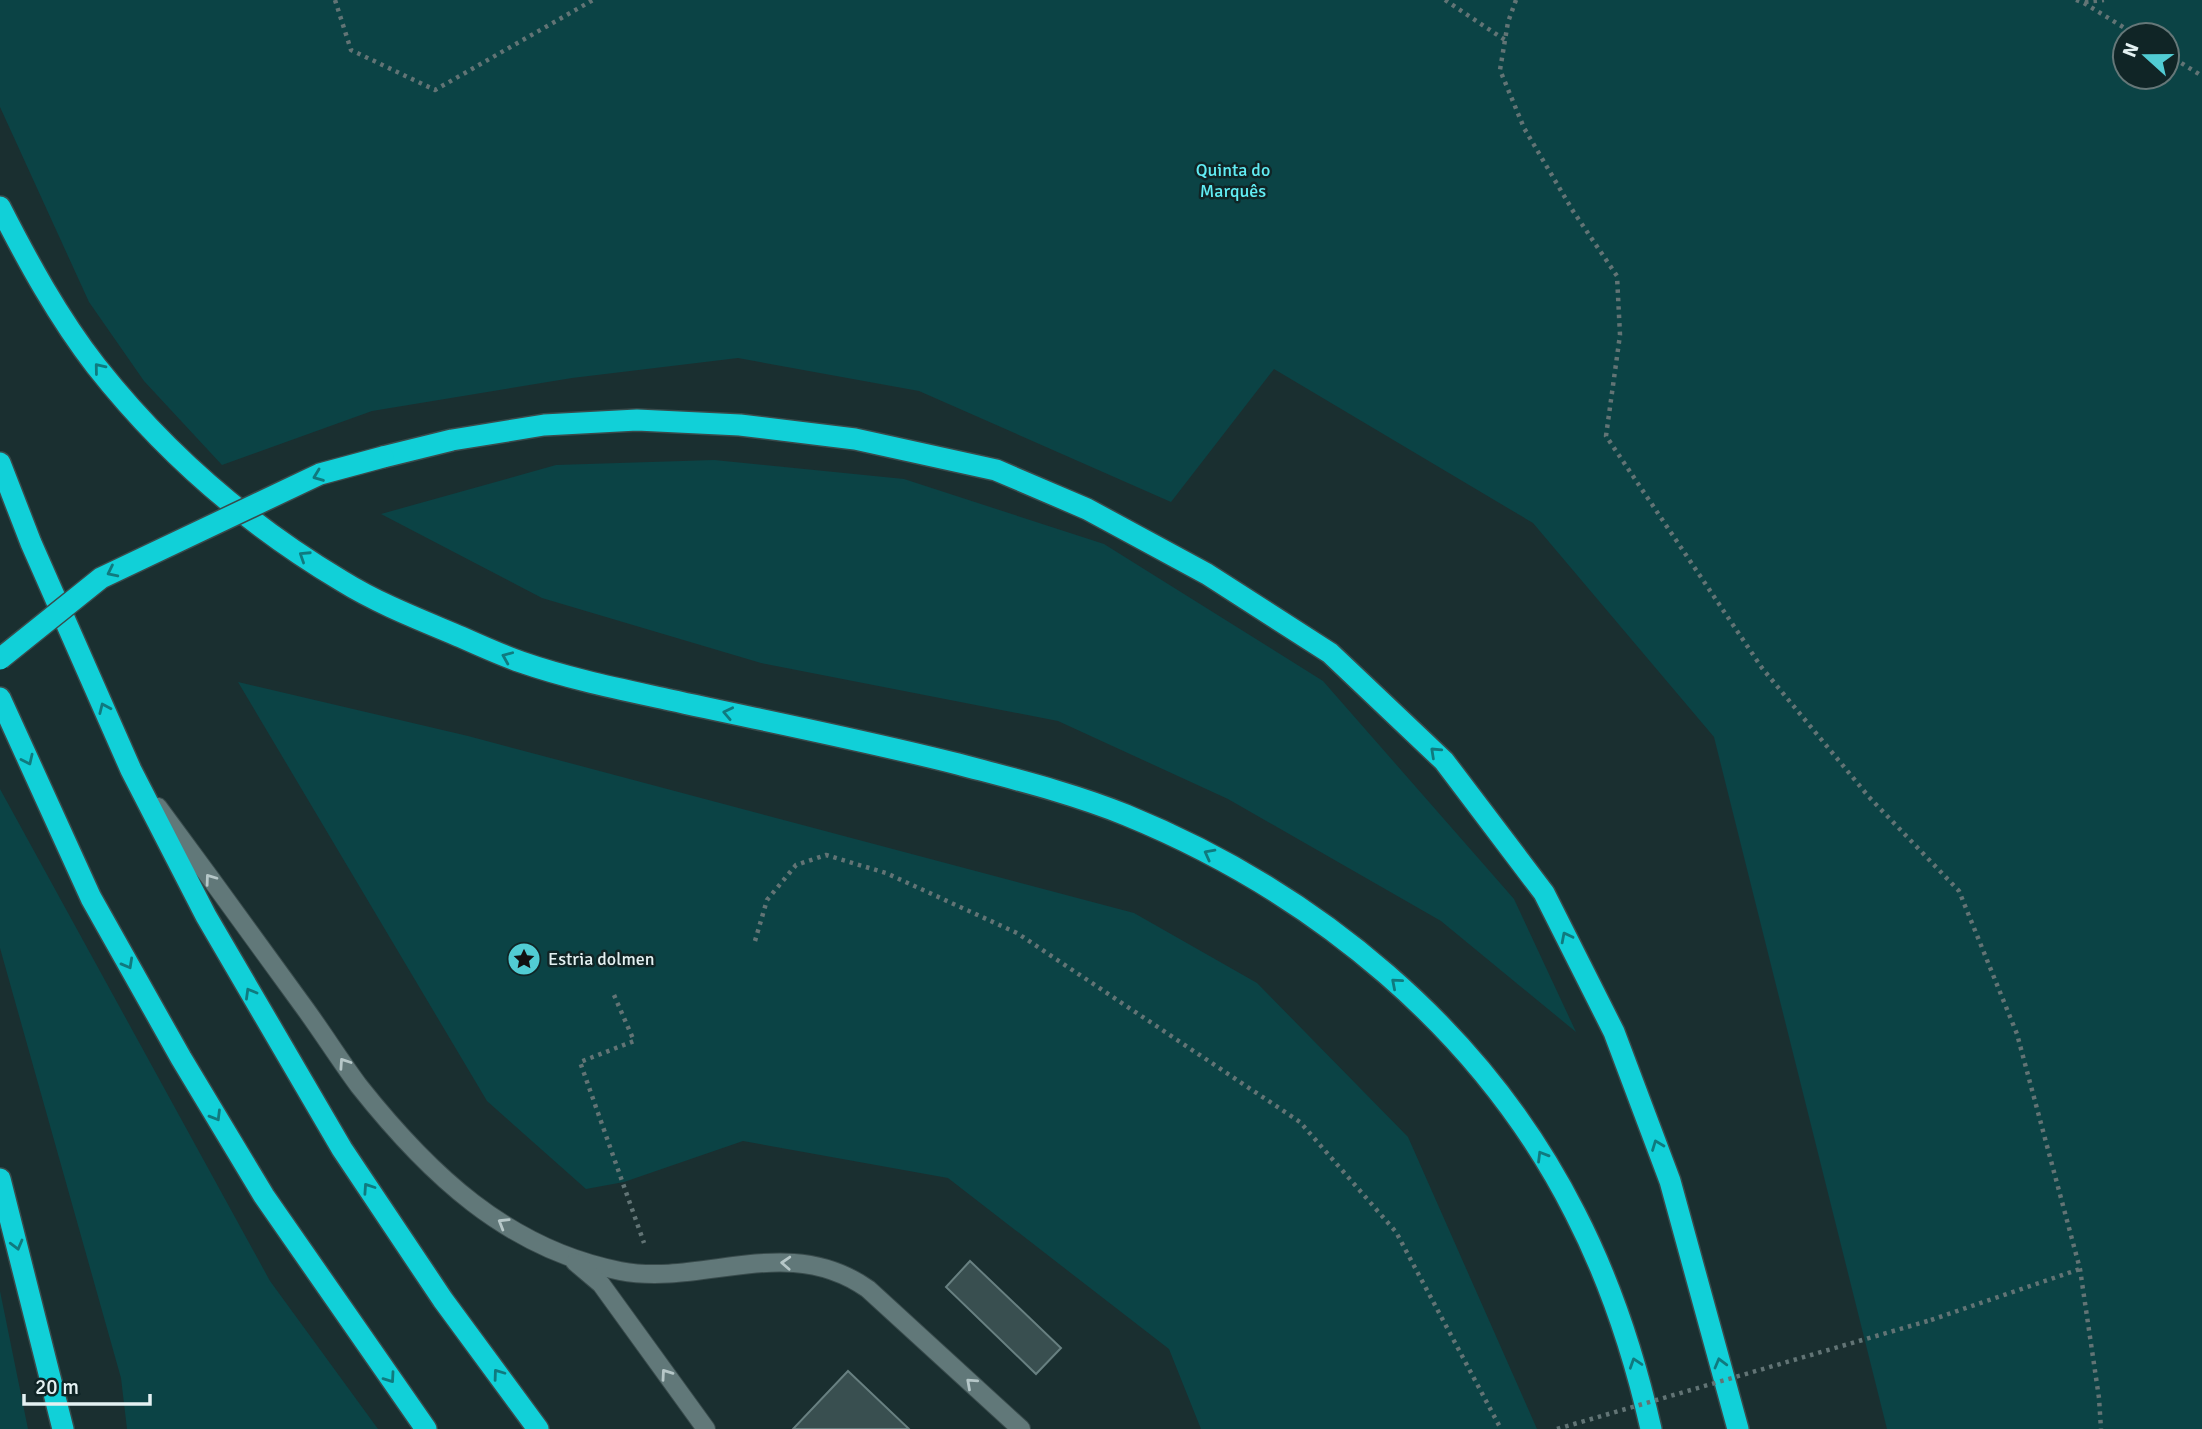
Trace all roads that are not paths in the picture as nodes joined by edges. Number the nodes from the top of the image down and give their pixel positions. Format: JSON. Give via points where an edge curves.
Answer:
{"nodes":[{"id":1,"x":0,"y":207,"type":"edge"},
{"id":2,"x":0,"y":463,"type":"edge"},
{"id":3,"x":0,"y":659,"type":"edge"},
{"id":4,"x":0,"y":698,"type":"edge"},
{"id":5,"x":131,"y":770,"type":"junction"},
{"id":6,"x":0,"y":1179,"type":"edge"},
{"id":7,"x":563,"y":1254,"type":"junction"},
{"id":8,"x":63,"y":1429,"type":"edge"},
{"id":9,"x":426,"y":1429,"type":"edge"},
{"id":10,"x":538,"y":1429,"type":"edge"},
{"id":11,"x":706,"y":1429,"type":"edge"},
{"id":12,"x":1021,"y":1429,"type":"edge"},
{"id":13,"x":1651,"y":1429,"type":"edge"},
{"id":14,"x":1738,"y":1429,"type":"edge"}],
"edges":[{"from":13,"to":1,"type":"highway","one_way":true,"via":[[1638,1372],[1609,1289],[1574,1211],[1532,1139],[1478,1065],[1352,944],[1278,891],[1204,850],[1122,813],[952,763],[602,685],[520,662],[416,619],[345,583],[204,481],[143,420],[64,320]]},
{"from":5,"to":2,"type":"highway","one_way":true},
{"from":14,"to":3,"type":"highway","one_way":true,"bridge":true,"via":[[1670,1181],[1614,1032],[1544,893],[1444,761],[1330,653],[1207,574],[1087,509],[996,470],[855,439],[740,425],[637,420],[544,425],[452,440],[320,474],[101,578]]},
{"from":4,"to":9,"type":"highway","one_way":true,"via":[[91,898],[181,1058],[264,1196]]},
{"from":7,"to":5,"type":"lane","one_way":true,"via":[[525,1237],[458,1193],[409,1145],[358,1084]]},
{"from":10,"to":5,"type":"highway","one_way":true,"via":[[443,1300],[342,1149],[206,916]]},
{"from":6,"to":8,"type":"highway","one_way":true},
{"from":11,"to":7,"type":"lane","one_way":true,"via":[[601,1284]]},
{"from":12,"to":7,"type":"lane","one_way":true,"via":[[868,1289],[845,1275],[779,1262],[654,1274],[623,1271]]}]}
